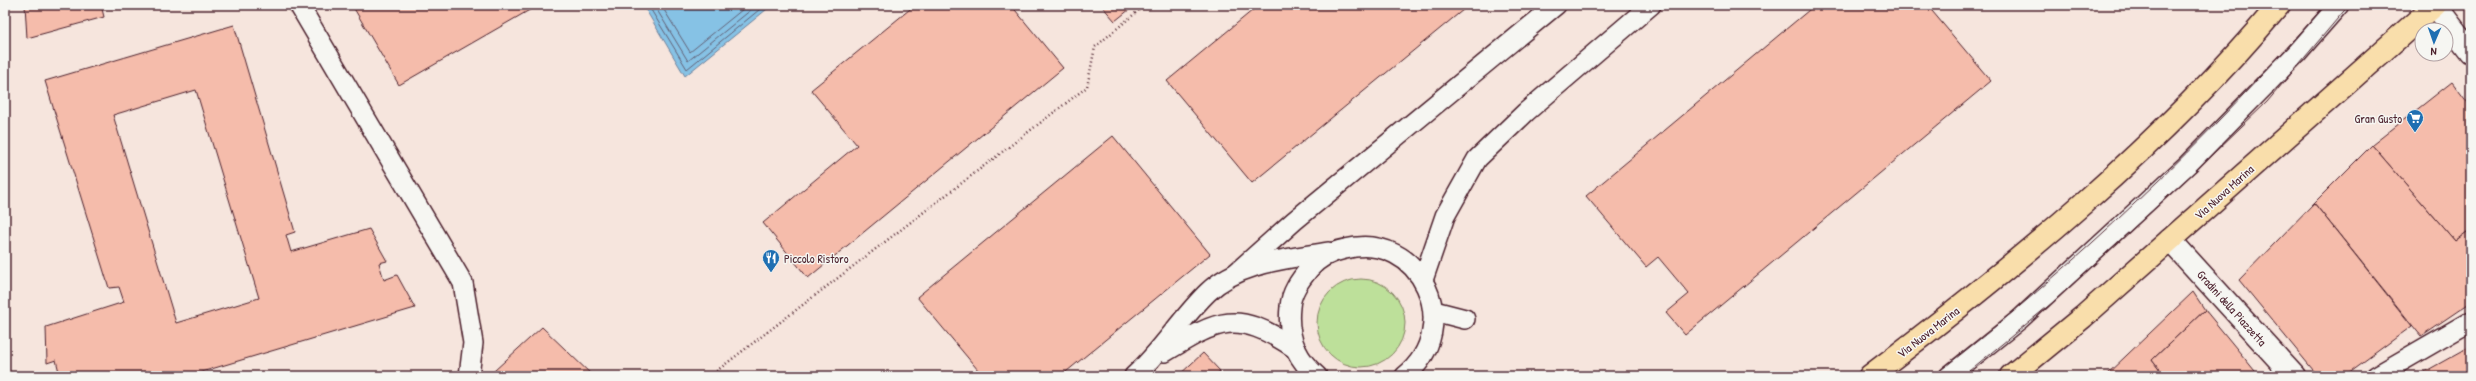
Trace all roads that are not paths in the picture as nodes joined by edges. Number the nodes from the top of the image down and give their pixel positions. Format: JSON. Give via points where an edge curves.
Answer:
{"nodes":[{"id":1,"x":300,"y":5,"type":"edge"},
{"id":2,"x":1556,"y":5,"type":"edge"},
{"id":3,"x":1651,"y":5,"type":"edge"},
{"id":4,"x":2279,"y":5,"type":"edge"},
{"id":5,"x":2339,"y":5,"type":"edge"},
{"id":6,"x":2435,"y":5,"type":"edge"},
{"id":7,"x":2471,"y":52,"type":"edge"},
{"id":8,"x":2170,"y":240,"type":"junction"},
{"id":9,"x":1333,"y":252,"type":"junction"},
{"id":10,"x":1236,"y":273,"type":"junction"},
{"id":11,"x":1423,"y":280,"type":"junction"},
{"id":12,"x":1434,"y":311,"type":"junction"},
{"id":13,"x":1465,"y":319,"type":"dead end"},
{"id":14,"x":2471,"y":321,"type":"edge"},
{"id":15,"x":1293,"y":347,"type":"junction"},
{"id":16,"x":1151,"y":360,"type":"junction"},
{"id":17,"x":469,"y":376,"type":"edge"},
{"id":18,"x":1134,"y":376,"type":"edge"},
{"id":19,"x":1317,"y":376,"type":"edge"},
{"id":20,"x":1405,"y":376,"type":"edge"},
{"id":21,"x":1870,"y":376,"type":"edge"},
{"id":22,"x":1949,"y":376,"type":"edge"},
{"id":23,"x":2011,"y":376,"type":"edge"},
{"id":24,"x":2294,"y":376,"type":"edge"},
{"id":25,"x":2376,"y":376,"type":"edge"}],
"edges":[{"from":1,"to":17,"type":"lane","via":[[462,282],[473,343]]},
{"from":2,"to":10,"type":"lane","via":[[1294,221]]},
{"from":3,"to":11,"type":"lane","via":[[1526,112],[1477,160],[1445,216]]},
{"from":4,"to":21,"type":"main road","name":"Via Nuova Marina","via":[[2178,114],[2101,186],[1958,309]]},
{"from":5,"to":22,"type":"lane","via":[[2297,53],[2188,164],[2020,319]]},
{"from":6,"to":7,"type":"street"},
{"from":6,"to":8,"type":"main road","name":"Via Nuova Marina"},
{"from":8,"to":23,"type":"main road","name":"Via Nuova Marina"},
{"from":8,"to":24,"type":"street","name":"Gradini della Piazzetta"},
{"from":9,"to":10,"type":"lane","via":[[1270,261]]},
{"from":9,"to":11,"type":"lane","via":[[1353,247],[1374,247],[1393,253],[1410,265]]},
{"from":9,"to":15,"type":"lane","via":[[1314,263],[1299,281],[1290,302],[1288,324]]},
{"from":10,"to":16,"type":"lane","via":[[1209,292]]},
{"from":11,"to":12,"type":"lane","via":[[1431,295]]},
{"from":12,"to":13,"type":"lane"},
{"from":12,"to":20,"type":"lane","via":[[1433,332],[1427,351],[1415,368]]},
{"from":14,"to":25,"type":"lane"},
{"from":15,"to":16,"type":"lane","via":[[1267,330],[1246,322],[1221,324],[1195,334]]},
{"from":15,"to":19,"type":"lane","via":[[1306,366]]},
{"from":16,"to":18,"type":"lane"}]}
